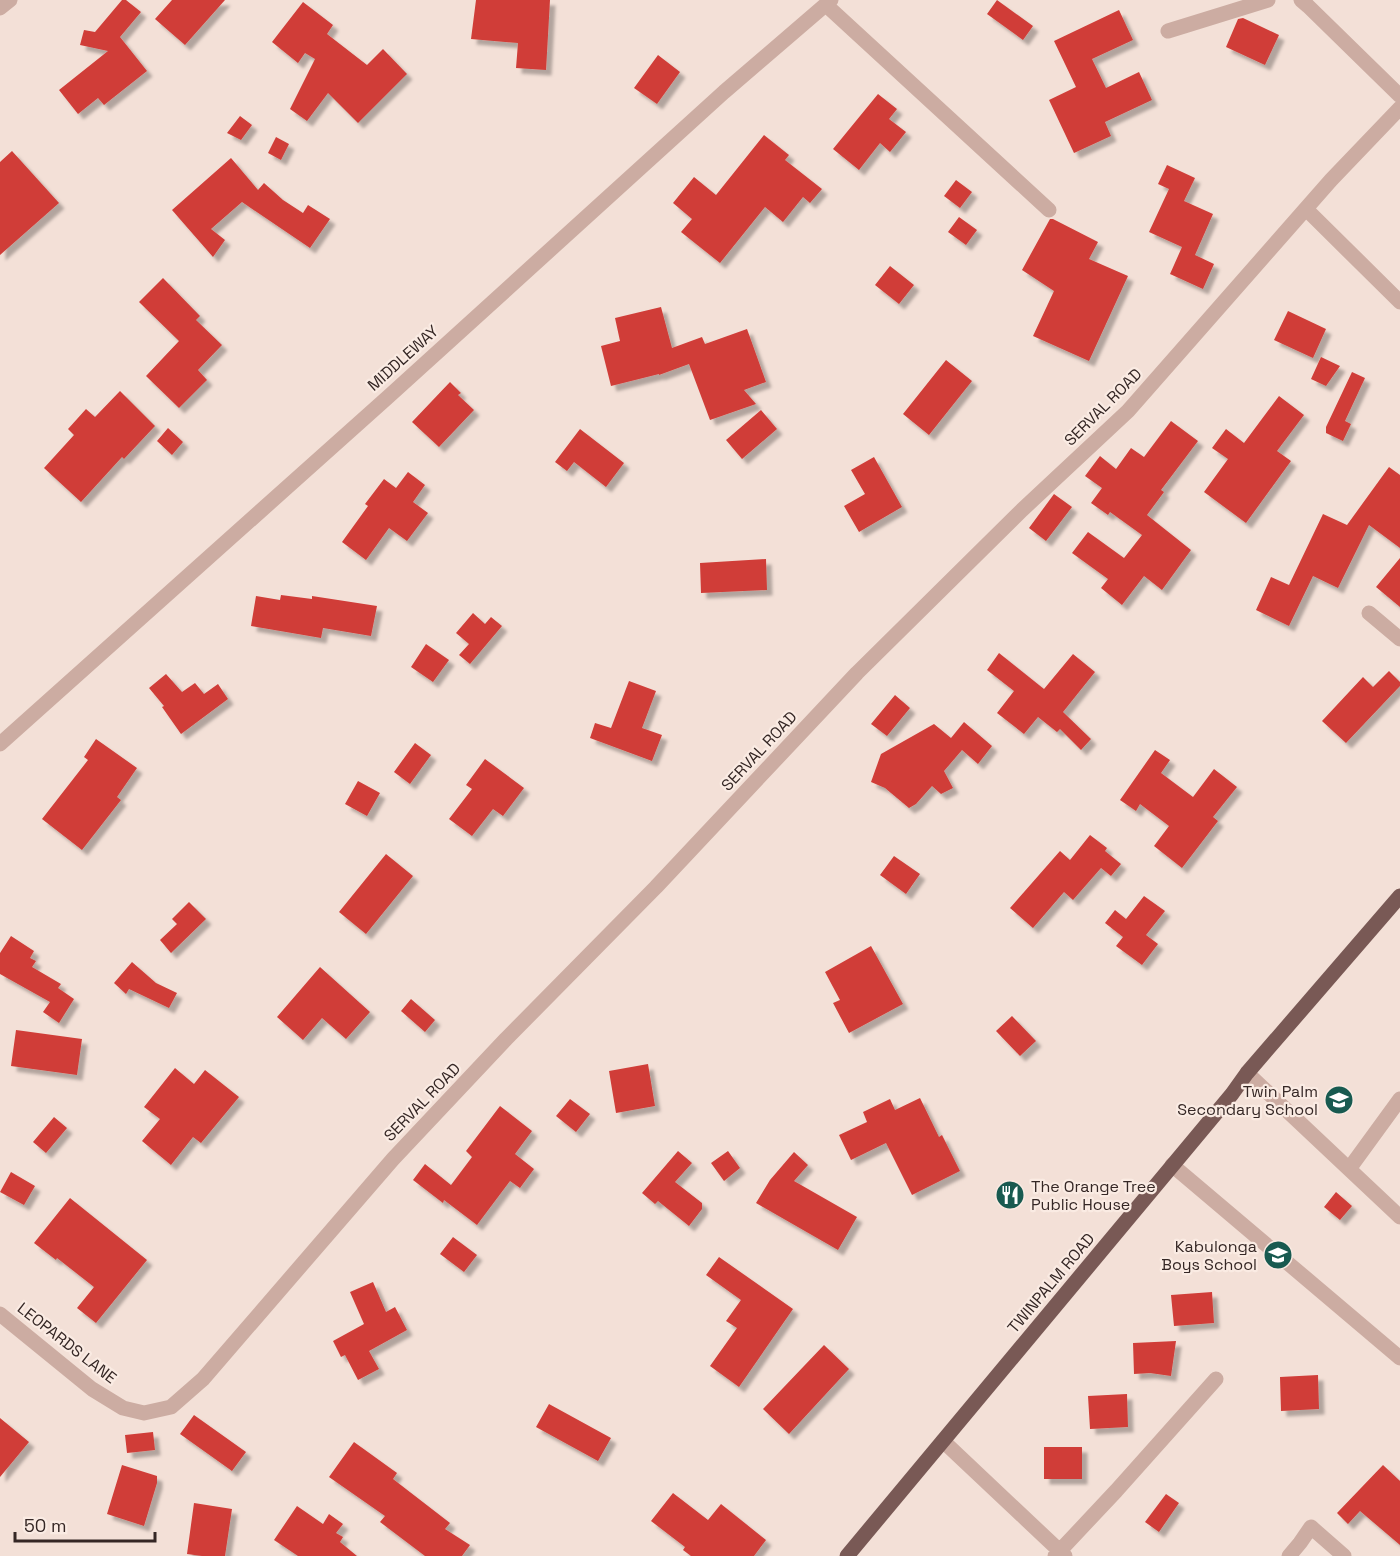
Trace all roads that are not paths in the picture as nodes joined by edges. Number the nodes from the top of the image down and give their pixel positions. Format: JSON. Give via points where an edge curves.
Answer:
{"nodes":[{"id":1,"x":10,"y":0,"type":"edge"},
{"id":2,"x":1268,"y":0,"type":"edge"},
{"id":3,"x":1301,"y":0,"type":"edge"},
{"id":4,"x":828,"y":2,"type":"edge"},
{"id":5,"x":0,"y":8,"type":"edge"},
{"id":6,"x":1168,"y":31,"type":"dead end"},
{"id":7,"x":1400,"y":96,"type":"edge"},
{"id":8,"x":1400,"y":108,"type":"edge"},
{"id":9,"x":1306,"y":209,"type":"junction"},
{"id":10,"x":1049,"y":210,"type":"dead end"},
{"id":11,"x":1400,"y":302,"type":"edge"},
{"id":12,"x":1369,"y":613,"type":"dead end"},
{"id":13,"x":1400,"y":639,"type":"edge"},
{"id":14,"x":0,"y":744,"type":"edge"},
{"id":15,"x":1400,"y":896,"type":"edge"},
{"id":16,"x":1247,"y":1073,"type":"junction"},
{"id":17,"x":1400,"y":1099,"type":"edge"},
{"id":18,"x":1173,"y":1165,"type":"junction"},
{"id":19,"x":1349,"y":1168,"type":"junction"},
{"id":20,"x":1400,"y":1216,"type":"edge"},
{"id":21,"x":0,"y":1314,"type":"edge"},
{"id":22,"x":1400,"y":1358,"type":"edge"},
{"id":23,"x":1216,"y":1379,"type":"dead end"},
{"id":24,"x":144,"y":1413,"type":"joint"},
{"id":25,"x":943,"y":1441,"type":"junction"},
{"id":26,"x":1060,"y":1554,"type":"edge"},
{"id":27,"x":847,"y":1556,"type":"edge"},
{"id":28,"x":1289,"y":1556,"type":"edge"},
{"id":29,"x":1344,"y":1556,"type":"edge"}],
"edges":[{"from":1,"to":5,"type":"street"},
{"from":2,"to":6,"type":"street"},
{"from":3,"to":7,"type":"street"},
{"from":4,"to":10,"type":"street"},
{"from":4,"to":14,"type":"street","name":"MIDDLEWAY"},
{"from":8,"to":9,"type":"street","name":"SERVAL ROAD"},
{"from":9,"to":11,"type":"street"},
{"from":9,"to":24,"type":"street","name":"SERVAL ROAD","via":[[1128,411],[857,673],[656,887],[506,1039],[393,1159],[203,1379],[171,1407]]},
{"from":12,"to":13,"type":"street"},
{"from":15,"to":16,"type":"main road","name":"TWINPALM ROAD"},
{"from":16,"to":18,"type":"main road","name":"TWINPALM ROAD"},
{"from":16,"to":19,"type":"street"},
{"from":17,"to":19,"type":"street"},
{"from":18,"to":22,"type":"street"},
{"from":18,"to":25,"type":"main road","name":"TWINPALM ROAD"},
{"from":19,"to":20,"type":"street"},
{"from":21,"to":24,"type":"street","name":"LEOPARDS LANE","via":[[92,1389],[123,1408]]},
{"from":23,"to":26,"type":"street"},
{"from":25,"to":26,"type":"street"},
{"from":25,"to":27,"type":"main road","name":"TWINPALM ROAD"},
{"from":28,"to":29,"type":"street","via":[[1311,1527]]}]}
